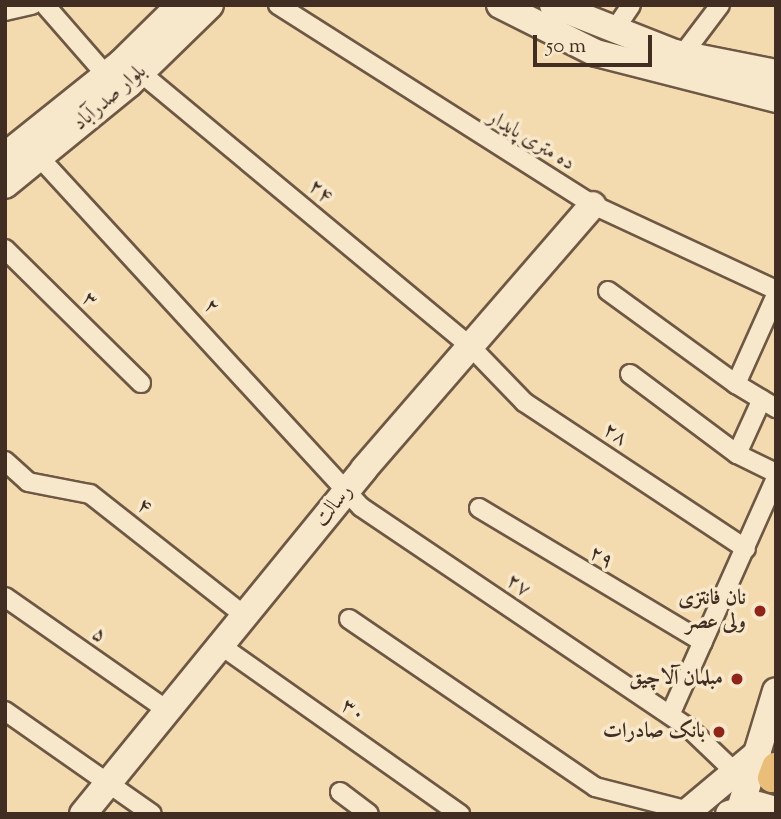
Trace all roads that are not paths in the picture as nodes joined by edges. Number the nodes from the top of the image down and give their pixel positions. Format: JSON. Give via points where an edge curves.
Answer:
{"nodes":[{"id":1,"x":32,"y":5,"type":"edge"},
{"id":2,"x":45,"y":5,"type":"edge"},
{"id":3,"x":180,"y":5,"type":"edge"},
{"id":4,"x":210,"y":5,"type":"edge"},
{"id":5,"x":278,"y":5,"type":"edge"},
{"id":6,"x":500,"y":5,"type":"edge"},
{"id":7,"x":553,"y":5,"type":"edge"},
{"id":8,"x":631,"y":5,"type":"edge"},
{"id":9,"x":719,"y":5,"type":"edge"},
{"id":10,"x":5,"y":11,"type":"edge"},
{"id":11,"x":613,"y":32,"type":"junction"},
{"id":12,"x":683,"y":54,"type":"junction"},
{"id":13,"x":141,"y":73,"type":"junction"},
{"id":14,"x":776,"y":73,"type":"edge"},
{"id":15,"x":106,"y":75,"type":"junction"},
{"id":16,"x":776,"y":99,"type":"edge"},
{"id":17,"x":5,"y":156,"type":"edge"},
{"id":18,"x":40,"y":158,"type":"junction"},
{"id":19,"x":5,"y":185,"type":"edge"},
{"id":20,"x":593,"y":205,"type":"junction"},
{"id":21,"x":5,"y":249,"type":"edge"},
{"id":22,"x":608,"y":292,"type":"dead end"},
{"id":23,"x":776,"y":292,"type":"edge"},
{"id":24,"x":470,"y":346,"type":"junction"},
{"id":25,"x":630,"y":374,"type":"dead end"},
{"id":26,"x":141,"y":383,"type":"dead end"},
{"id":27,"x":736,"y":384,"type":"junction"},
{"id":28,"x":769,"y":404,"type":"edge"},
{"id":29,"x":737,"y":454,"type":"junction"},
{"id":30,"x":5,"y":461,"type":"edge"},
{"id":31,"x":776,"y":473,"type":"edge"},
{"id":32,"x":776,"y":478,"type":"edge"},
{"id":33,"x":349,"y":487,"type":"junction"},
{"id":34,"x":479,"y":508,"type":"dead end"},
{"id":35,"x":746,"y":549,"type":"junction"},
{"id":36,"x":5,"y":597,"type":"edge"},
{"id":37,"x":244,"y":615,"type":"junction"},
{"id":38,"x":349,"y":619,"type":"dead end"},
{"id":39,"x":703,"y":642,"type":"junction"},
{"id":40,"x":220,"y":645,"type":"junction"},
{"id":41,"x":776,"y":691,"type":"edge"},
{"id":42,"x":167,"y":710,"type":"junction"},
{"id":43,"x":5,"y":711,"type":"edge"},
{"id":44,"x":670,"y":715,"type":"junction"},
{"id":45,"x":769,"y":766,"type":"edge"},
{"id":46,"x":735,"y":772,"type":"junction"},
{"id":47,"x":108,"y":783,"type":"junction"},
{"id":48,"x":340,"y":792,"type":"dead end"},
{"id":49,"x":735,"y":810,"type":"edge"},
{"id":50,"x":776,"y":810,"type":"edge"},
{"id":51,"x":687,"y":812,"type":"edge"},
{"id":52,"x":83,"y":814,"type":"edge"},
{"id":53,"x":152,"y":814,"type":"edge"},
{"id":54,"x":369,"y":814,"type":"edge"},
{"id":55,"x":460,"y":814,"type":"edge"}],
"edges":[{"from":1,"to":10,"type":"street"},
{"from":2,"to":15,"type":"street"},
{"from":3,"to":15,"type":"main road","name":"بلوار صدرآباد"},
{"from":4,"to":13,"type":"main road","name":"بلوار صدرآباد"},
{"from":5,"to":20,"type":"street","name":"ده متری پایدار"},
{"from":6,"to":16,"type":"main road","via":[[596,53]]},
{"from":7,"to":11,"type":"main road"},
{"from":8,"to":11,"type":"street"},
{"from":9,"to":12,"type":"street"},
{"from":11,"to":12,"type":"main road"},
{"from":12,"to":14,"type":"main road"},
{"from":13,"to":18,"type":"main road","name":"بلوار صدرآباد"},
{"from":13,"to":24,"type":"street","name":"۲۴"},
{"from":15,"to":17,"type":"main road","name":"بلوار صدرآباد"},
{"from":18,"to":19,"type":"main road","name":"بلوار صدرآباد"},
{"from":18,"to":33,"type":"street","name":"۲"},
{"from":20,"to":23,"type":"street","name":"ده متری پایدار"},
{"from":20,"to":24,"type":"main road","name":"رسالت"},
{"from":21,"to":26,"type":"street","name":"۳"},
{"from":22,"to":27,"type":"street"},
{"from":23,"to":27,"type":"street"},
{"from":24,"to":33,"type":"main road","name":"رسالت"},
{"from":24,"to":35,"type":"street","name":"۲۸","via":[[524,402]]},
{"from":25,"to":29,"type":"street"},
{"from":27,"to":28,"type":"street"},
{"from":28,"to":29,"type":"street"},
{"from":29,"to":31,"type":"street"},
{"from":30,"to":37,"type":"street","name":"۴","via":[[28,482],[90,494]]},
{"from":32,"to":35,"type":"street"},
{"from":33,"to":37,"type":"main road","name":"رسالت"},
{"from":33,"to":44,"type":"street","name":"۲۷","via":[[361,507]]},
{"from":34,"to":39,"type":"street","name":"۲۹"},
{"from":35,"to":39,"type":"street"},
{"from":36,"to":42,"type":"street","name":"۵"},
{"from":37,"to":40,"type":"main road","name":"رسالت"},
{"from":38,"to":51,"type":"street","via":[[595,787]]},
{"from":39,"to":44,"type":"street"},
{"from":40,"to":42,"type":"main road","name":"رسالت"},
{"from":40,"to":55,"type":"street","name":"۳۰"},
{"from":41,"to":45,"type":"main road"},
{"from":42,"to":47,"type":"main road","name":"رسالت"},
{"from":43,"to":47,"type":"street"},
{"from":44,"to":46,"type":"street","name":"۲۷"},
{"from":45,"to":46,"type":"main road"},
{"from":45,"to":49,"type":"main road"},
{"from":46,"to":51,"type":"main road"},
{"from":47,"to":52,"type":"main road","name":"رسالت"},
{"from":47,"to":53,"type":"street"},
{"from":48,"to":54,"type":"street"},
{"from":49,"to":50,"type":"main road"}]}
